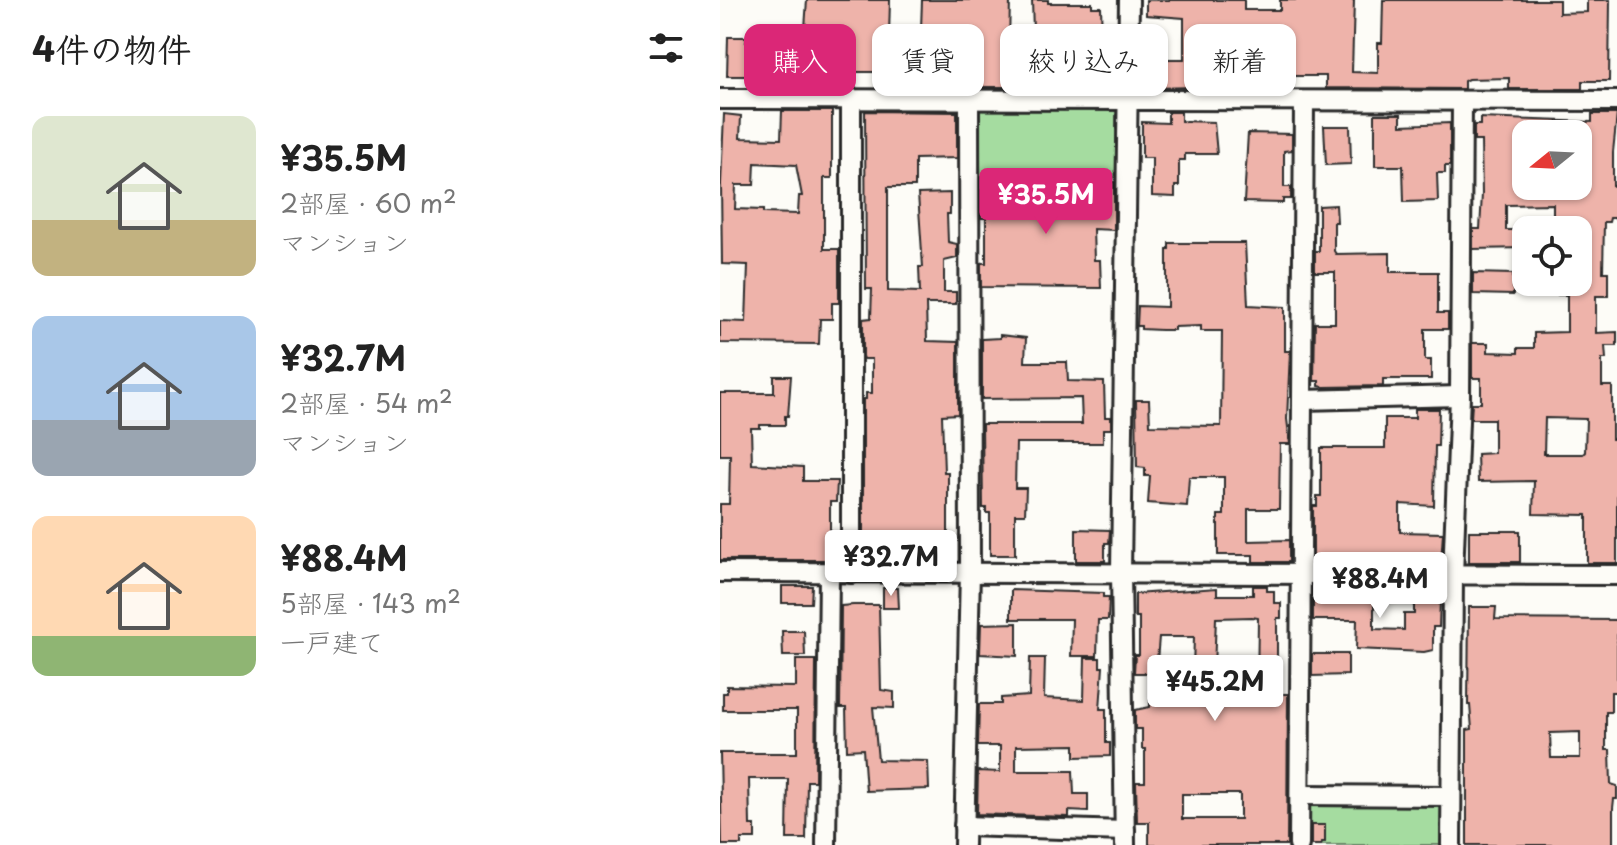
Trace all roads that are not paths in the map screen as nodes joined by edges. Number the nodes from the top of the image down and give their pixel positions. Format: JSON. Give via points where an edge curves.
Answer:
{"nodes":[{"id":1,"x":1129,"y":0,"type":"edge"},
{"id":2,"x":720,"y":99,"type":"edge"},
{"id":3,"x":1128,"y":99,"type":"junction"},
{"id":4,"x":851,"y":100,"type":"junction"},
{"id":5,"x":969,"y":101,"type":"junction"},
{"id":6,"x":1304,"y":101,"type":"junction"},
{"id":7,"x":1462,"y":101,"type":"junction"},
{"id":8,"x":1617,"y":101,"type":"edge"},
{"id":9,"x":1460,"y":396,"type":"junction"},
{"id":10,"x":1303,"y":400,"type":"junction"},
{"id":11,"x":970,"y":571,"type":"junction"},
{"id":12,"x":720,"y":572,"type":"edge"},
{"id":13,"x":1121,"y":572,"type":"junction"},
{"id":14,"x":851,"y":573,"type":"junction"},
{"id":15,"x":829,"y":574,"type":"junction"},
{"id":16,"x":1453,"y":575,"type":"junction"},
{"id":17,"x":1617,"y":575,"type":"edge"},
{"id":18,"x":1300,"y":576,"type":"junction"},
{"id":19,"x":1300,"y":795,"type":"junction"},
{"id":20,"x":1451,"y":796,"type":"junction"},
{"id":21,"x":964,"y":836,"type":"edge"},
{"id":22,"x":1125,"y":838,"type":"edge"},
{"id":23,"x":826,"y":845,"type":"edge"},
{"id":24,"x":1299,"y":845,"type":"edge"},
{"id":25,"x":1451,"y":845,"type":"edge"}],
"edges":[{"from":1,"to":3,"type":"street"},
{"from":2,"to":4,"type":"street"},
{"from":3,"to":5,"type":"street"},
{"from":3,"to":6,"type":"street"},
{"from":3,"to":13,"type":"street"},
{"from":4,"to":5,"type":"street"},
{"from":4,"to":14,"type":"street"},
{"from":5,"to":11,"type":"street"},
{"from":6,"to":7,"type":"street"},
{"from":6,"to":10,"type":"street"},
{"from":7,"to":8,"type":"street"},
{"from":7,"to":9,"type":"street"},
{"from":9,"to":10,"type":"street"},
{"from":9,"to":16,"type":"street"},
{"from":10,"to":18,"type":"street"},
{"from":11,"to":13,"type":"street"},
{"from":11,"to":14,"type":"street"},
{"from":11,"to":21,"type":"street"},
{"from":12,"to":15,"type":"street"},
{"from":13,"to":18,"type":"street"},
{"from":13,"to":22,"type":"street"},
{"from":14,"to":15,"type":"street"},
{"from":15,"to":23,"type":"street"},
{"from":16,"to":17,"type":"street"},
{"from":16,"to":18,"type":"street"},
{"from":16,"to":20,"type":"street"},
{"from":18,"to":19,"type":"street"},
{"from":19,"to":20,"type":"street"},
{"from":19,"to":24,"type":"street"},
{"from":20,"to":25,"type":"street"},
{"from":21,"to":22,"type":"street"}]}
